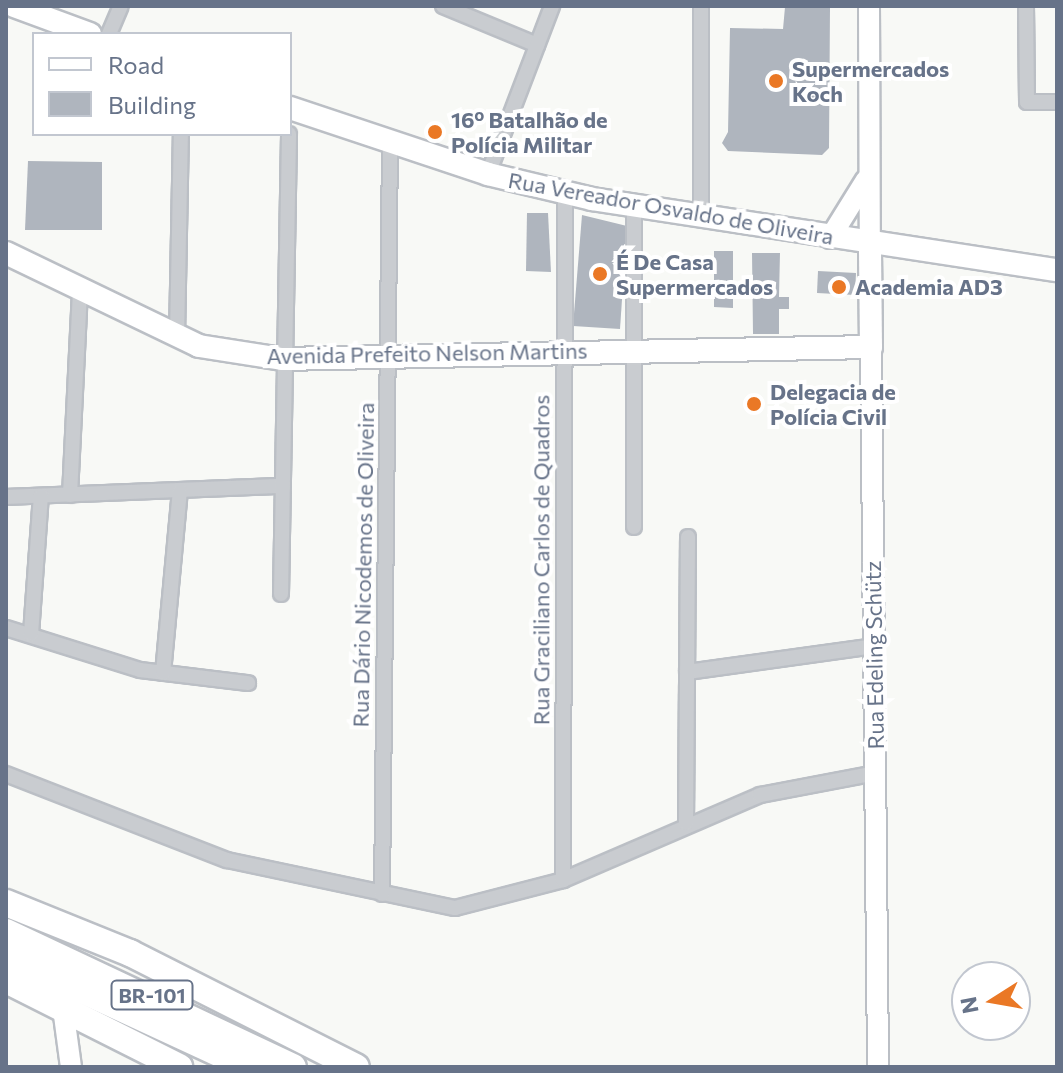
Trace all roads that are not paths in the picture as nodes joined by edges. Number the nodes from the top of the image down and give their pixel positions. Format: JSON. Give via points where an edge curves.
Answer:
{"nodes":[{"id":1,"x":14,"y":6,"type":"edge"},
{"id":2,"x":121,"y":6,"type":"edge"},
{"id":3,"x":443,"y":6,"type":"edge"},
{"id":4,"x":552,"y":6,"type":"edge"},
{"id":5,"x":701,"y":6,"type":"edge"},
{"id":6,"x":869,"y":6,"type":"edge"},
{"id":7,"x":1026,"y":6,"type":"edge"},
{"id":8,"x":85,"y":32,"type":"edge"},
{"id":9,"x":110,"y":32,"type":"edge"},
{"id":10,"x":537,"y":45,"type":"junction"},
{"id":11,"x":1057,"y":102,"type":"edge"},
{"id":12,"x":292,"y":109,"type":"edge"},
{"id":13,"x":181,"y":136,"type":"edge"},
{"id":14,"x":289,"y":136,"type":"edge"},
{"id":15,"x":390,"y":141,"type":"junction"},
{"id":16,"x":870,"y":169,"type":"junction"},
{"id":17,"x":488,"y":174,"type":"junction"},
{"id":18,"x":565,"y":192,"type":"junction"},
{"id":19,"x":634,"y":206,"type":"junction"},
{"id":20,"x":701,"y":217,"type":"junction"},
{"id":21,"x":830,"y":238,"type":"junction"},
{"id":22,"x":870,"y":243,"type":"junction"},
{"id":23,"x":6,"y":253,"type":"edge"},
{"id":24,"x":1057,"y":270,"type":"edge"},
{"id":25,"x":80,"y":288,"type":"junction"},
{"id":26,"x":177,"y":337,"type":"junction"},
{"id":27,"x":871,"y":347,"type":"junction"},
{"id":28,"x":563,"y":348,"type":"junction"},
{"id":29,"x":631,"y":349,"type":"junction"},
{"id":30,"x":387,"y":355,"type":"junction"},
{"id":31,"x":282,"y":359,"type":"junction"},
{"id":32,"x":283,"y":486,"type":"junction"},
{"id":33,"x":180,"y":491,"type":"junction"},
{"id":34,"x":70,"y":495,"type":"junction"},
{"id":35,"x":41,"y":496,"type":"junction"},
{"id":36,"x":6,"y":497,"type":"edge"},
{"id":37,"x":634,"y":527,"type":"dead end"},
{"id":38,"x":688,"y":537,"type":"dead end"},
{"id":39,"x":281,"y":594,"type":"dead end"},
{"id":40,"x":6,"y":628,"type":"edge"},
{"id":41,"x":31,"y":634,"type":"junction"},
{"id":42,"x":874,"y":646,"type":"junction"},
{"id":43,"x":687,"y":672,"type":"junction"},
{"id":44,"x":163,"y":673,"type":"junction"},
{"id":45,"x":248,"y":683,"type":"dead end"},
{"id":46,"x":875,"y":773,"type":"junction"},
{"id":47,"x":6,"y":774,"type":"edge"},
{"id":48,"x":686,"y":823,"type":"junction"},
{"id":49,"x":563,"y":880,"type":"junction"},
{"id":50,"x":382,"y":894,"type":"junction"},
{"id":51,"x":6,"y":903,"type":"edge"},
{"id":52,"x":6,"y":932,"type":"edge"},
{"id":53,"x":6,"y":955,"type":"edge"},
{"id":54,"x":6,"y":980,"type":"edge"},
{"id":55,"x":63,"y":1008,"type":"junction"},
{"id":56,"x":301,"y":1040,"type":"junction"},
{"id":57,"x":71,"y":1067,"type":"edge"},
{"id":58,"x":179,"y":1067,"type":"edge"},
{"id":59,"x":248,"y":1067,"type":"edge"},
{"id":60,"x":293,"y":1067,"type":"edge"},
{"id":61,"x":340,"y":1067,"type":"edge"},
{"id":62,"x":356,"y":1067,"type":"edge"},
{"id":63,"x":878,"y":1067,"type":"edge"}],
"edges":[{"from":1,"to":8,"type":"main road"},
{"from":2,"to":9,"type":"street"},
{"from":3,"to":10,"type":"street"},
{"from":4,"to":10,"type":"street"},
{"from":5,"to":20,"type":"street"},
{"from":6,"to":16,"type":"main road"},
{"from":7,"to":11,"type":"street","via":[[1027,102]]},
{"from":10,"to":17,"type":"street"},
{"from":12,"to":15,"type":"main road","name":"Rua Vereador Osvaldo de Oliveira"},
{"from":13,"to":26,"type":"street"},
{"from":14,"to":31,"type":"street"},
{"from":15,"to":17,"type":"main road","name":"Rua Vereador Osvaldo de Oliveira"},
{"from":15,"to":30,"type":"street","name":"Rua Dário Nicodemos de Oliveira"},
{"from":16,"to":21,"type":"main road"},
{"from":16,"to":22,"type":"main road"},
{"from":17,"to":18,"type":"main road","name":"Rua Vereador Osvaldo de Oliveira"},
{"from":18,"to":19,"type":"main road","name":"Rua Vereador Osvaldo de Oliveira"},
{"from":18,"to":28,"type":"street","name":"Rua Graciliano Carlos de Quadros"},
{"from":19,"to":20,"type":"main road","name":"Rua Vereador Osvaldo de Oliveira"},
{"from":19,"to":29,"type":"street"},
{"from":20,"to":21,"type":"main road","name":"Rua Vereador Osvaldo de Oliveira"},
{"from":21,"to":22,"type":"main road","name":"Rua Vereador Osvaldo de Oliveira"},
{"from":22,"to":24,"type":"main road","name":"Rua Vereador Osvaldo de Oliveira"},
{"from":22,"to":27,"type":"main road","name":"Rua Edeling Schütz"},
{"from":23,"to":25,"type":"main road","name":"Avenida Prefeito Nelson Martins"},
{"from":25,"to":26,"type":"main road","name":"Avenida Prefeito Nelson Martins"},
{"from":25,"to":34,"type":"street"},
{"from":26,"to":31,"type":"main road","name":"Avenida Prefeito Nelson Martins"},
{"from":27,"to":29,"type":"main road","name":"Avenida Prefeito Nelson Martins"},
{"from":27,"to":42,"type":"main road","name":"Rua Edeling Schütz"},
{"from":28,"to":29,"type":"main road","name":"Avenida Prefeito Nelson Martins"},
{"from":28,"to":30,"type":"main road","name":"Avenida Prefeito Nelson Martins"},
{"from":28,"to":49,"type":"street","name":"Rua Graciliano Carlos de Quadros"},
{"from":29,"to":37,"type":"street"},
{"from":30,"to":31,"type":"main road","name":"Avenida Prefeito Nelson Martins"},
{"from":30,"to":50,"type":"street","name":"Rua Dário Nicodemos de Oliveira"},
{"from":31,"to":32,"type":"street"},
{"from":32,"to":33,"type":"street"},
{"from":32,"to":39,"type":"street"},
{"from":33,"to":34,"type":"street"},
{"from":33,"to":44,"type":"street"},
{"from":34,"to":35,"type":"street"},
{"from":35,"to":36,"type":"street"},
{"from":35,"to":41,"type":"street"},
{"from":38,"to":43,"type":"street"},
{"from":40,"to":41,"type":"street"},
{"from":41,"to":44,"type":"street"},
{"from":42,"to":43,"type":"street"},
{"from":42,"to":46,"type":"main road","name":"Rua Edeling Schütz"},
{"from":43,"to":48,"type":"street"},
{"from":44,"to":45,"type":"street"},
{"from":46,"to":48,"type":"street","via":[[760,795]]},
{"from":46,"to":63,"type":"main road","name":"Rua Edeling Schütz"},
{"from":47,"to":50,"type":"street","via":[[227,860]]},
{"from":48,"to":49,"type":"street"},
{"from":49,"to":50,"type":"street","via":[[469,907]]},
{"from":51,"to":56,"type":"highway","via":[[139,958]]},
{"from":52,"to":60,"type":"highway","number":"BR-101","via":[[136,987]]},
{"from":53,"to":59,"type":"highway","number":"BR-101"},
{"from":54,"to":55,"type":"highway"},
{"from":55,"to":57,"type":"main road"},
{"from":55,"to":58,"type":"highway"},
{"from":56,"to":61,"type":"highway"},
{"from":56,"to":62,"type":"highway"}]}
